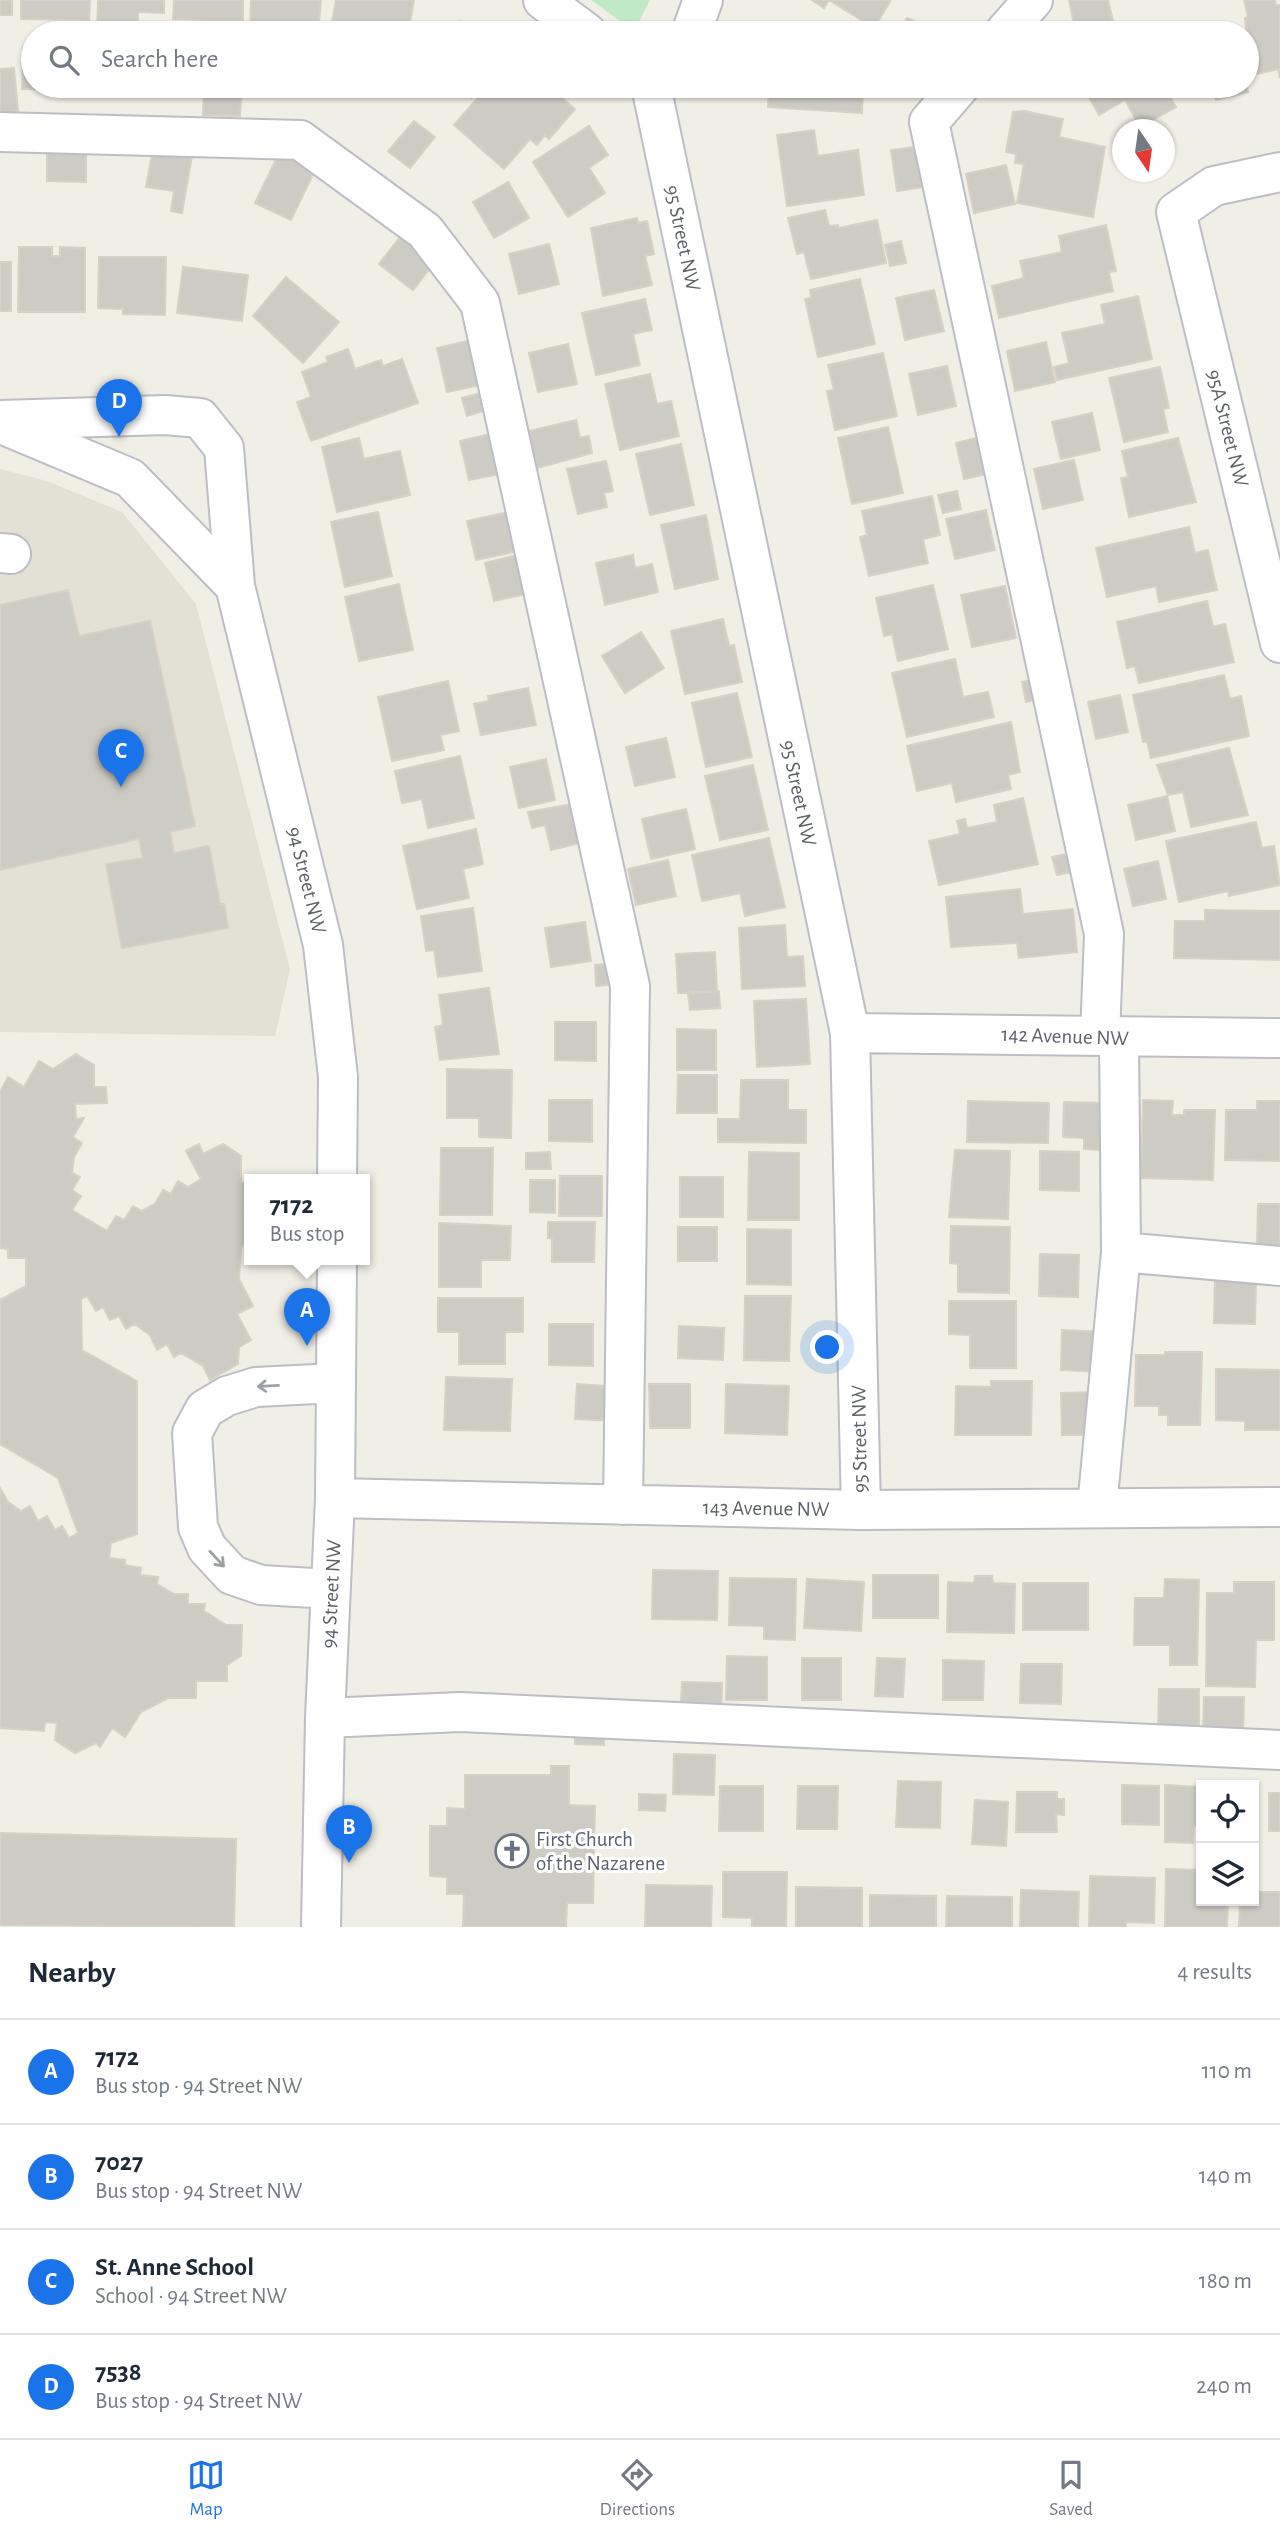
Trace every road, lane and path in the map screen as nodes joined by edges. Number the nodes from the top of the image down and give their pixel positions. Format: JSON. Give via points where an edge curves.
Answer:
{"nodes":[{"id":1,"x":543,"y":0,"type":"edge"},
{"id":2,"x":704,"y":0,"type":"edge"},
{"id":3,"x":1033,"y":0,"type":"edge"},
{"id":4,"x":571,"y":21,"type":"edge"},
{"id":5,"x":696,"y":21,"type":"edge"},
{"id":6,"x":1015,"y":21,"type":"edge"},
{"id":7,"x":654,"y":98,"type":"edge"},
{"id":8,"x":949,"y":98,"type":"edge"},
{"id":9,"x":0,"y":132,"type":"edge"},
{"id":10,"x":1280,"y":172,"type":"edge"},
{"id":11,"x":0,"y":422,"type":"edge"},
{"id":12,"x":236,"y":586,"type":"junction"},
{"id":13,"x":1280,"y":643,"type":"edge"},
{"id":14,"x":850,"y":1032,"type":"junction"},
{"id":15,"x":1110,"y":1037,"type":"junction"},
{"id":16,"x":1280,"y":1038,"type":"edge"},
{"id":17,"x":337,"y":1174,"type":"edge"},
{"id":18,"x":1121,"y":1252,"type":"junction"},
{"id":19,"x":337,"y":1265,"type":"edge"},
{"id":20,"x":1280,"y":1266,"type":"edge"},
{"id":21,"x":336,"y":1383,"type":"junction"},
{"id":22,"x":335,"y":1498,"type":"junction"},
{"id":23,"x":623,"y":1505,"type":"junction"},
{"id":24,"x":1280,"y":1507,"type":"edge"},
{"id":25,"x":1097,"y":1508,"type":"junction"},
{"id":26,"x":861,"y":1510,"type":"junction"},
{"id":27,"x":331,"y":1589,"type":"junction"},
{"id":28,"x":325,"y":1718,"type":"junction"},
{"id":29,"x":1280,"y":1750,"type":"edge"},
{"id":30,"x":321,"y":1927,"type":"edge"}],
"edges":[{"from":1,"to":4,"type":"street"},
{"from":2,"to":5,"type":"street"},
{"from":3,"to":6,"type":"street"},
{"from":7,"to":14,"type":"street","name":"95 Street NW"},
{"from":8,"to":15,"type":"street","via":[[929,121],[1104,934]]},
{"from":9,"to":23,"type":"street","via":[[300,140],[425,231],[480,303],[630,986]]},
{"from":10,"to":13,"type":"street","name":"95A Street NW","via":[[1214,186],[1176,212]]},
{"from":11,"to":12,"type":"street","name":"94 Street NW","via":[[130,478]]},
{"from":11,"to":12,"type":"street","name":"94 Street NW","via":[[165,415],[200,418],[224,448]]},
{"from":12,"to":17,"type":"street","name":"94 Street NW","via":[[323,945],[338,1077]]},
{"from":14,"to":15,"type":"street","name":"142 Avenue NW"},
{"from":14,"to":26,"type":"street","name":"95 Street NW"},
{"from":15,"to":16,"type":"street","name":"142 Avenue NW"},
{"from":15,"to":18,"type":"street"},
{"from":18,"to":20,"type":"street"},
{"from":18,"to":25,"type":"street"},
{"from":19,"to":21,"type":"street","name":"94 Street NW"},
{"from":21,"to":22,"type":"street","name":"94 Street NW"},
{"from":21,"to":27,"type":"street","one_way":true,"via":[[256,1387],[227,1396],[205,1409],[192,1433],[198,1527],[207,1548],[232,1575],[261,1585]]},
{"from":22,"to":23,"type":"street","name":"143 Avenue NW"},
{"from":22,"to":27,"type":"street","name":"94 Street NW"},
{"from":23,"to":26,"type":"street","name":"143 Avenue NW"},
{"from":24,"to":25,"type":"street","name":"143 Avenue NW"},
{"from":25,"to":26,"type":"street","name":"143 Avenue NW"},
{"from":27,"to":28,"type":"street","name":"94 Street NW"},
{"from":28,"to":29,"type":"street","via":[[460,1712]]},
{"from":28,"to":30,"type":"street","name":"94 Street NW"}]}
